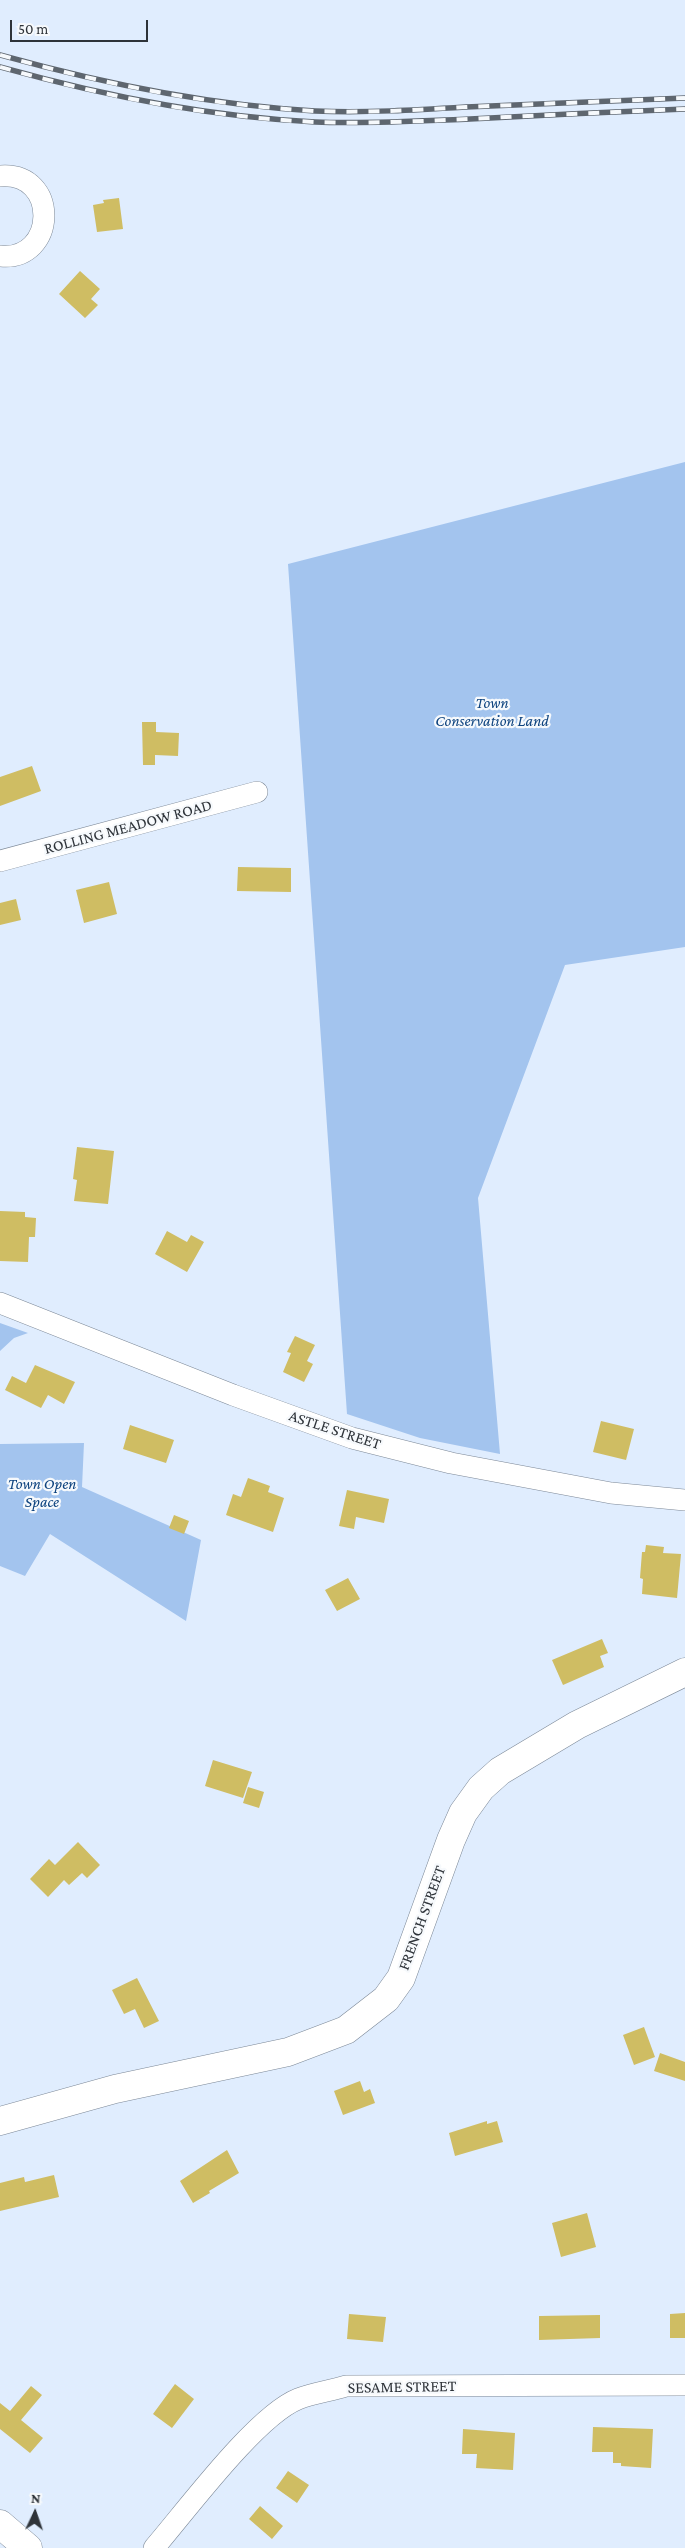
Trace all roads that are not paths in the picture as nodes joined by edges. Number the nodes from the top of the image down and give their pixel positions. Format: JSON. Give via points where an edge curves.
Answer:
{"nodes":[{"id":1,"x":0,"y":176,"type":"edge"},
{"id":2,"x":0,"y":256,"type":"edge"},
{"id":3,"x":257,"y":792,"type":"dead end"},
{"id":4,"x":0,"y":861,"type":"edge"},
{"id":5,"x":0,"y":1303,"type":"edge"},
{"id":6,"x":685,"y":1500,"type":"edge"},
{"id":7,"x":685,"y":1672,"type":"edge"},
{"id":8,"x":0,"y":2121,"type":"edge"},
{"id":9,"x":685,"y":2385,"type":"edge"},
{"id":10,"x":0,"y":2524,"type":"edge"},
{"id":11,"x":28,"y":2548,"type":"edge"},
{"id":12,"x":154,"y":2548,"type":"edge"}],
"edges":[{"from":1,"to":2,"type":"street","via":[[15,177],[32,186],[41,199],[45,215],[42,231],[33,244],[20,253]]},
{"from":3,"to":4,"type":"street","name":"ROLLING MEADOW ROAD"},
{"from":5,"to":6,"type":"street","name":"ASTLE STREET","via":[[352,1438],[451,1463],[601,1491]]},
{"from":7,"to":8,"type":"street","name":"FRENCH STREET","via":[[577,1725],[500,1771],[480,1788],[450,1840],[401,1978],[386,1999],[346,2030],[288,2052],[115,2089]]},
{"from":9,"to":12,"type":"street","name":"SESAME STREET","via":[[346,2386],[297,2400],[270,2418],[242,2446]]},
{"from":10,"to":11,"type":"street"}]}
